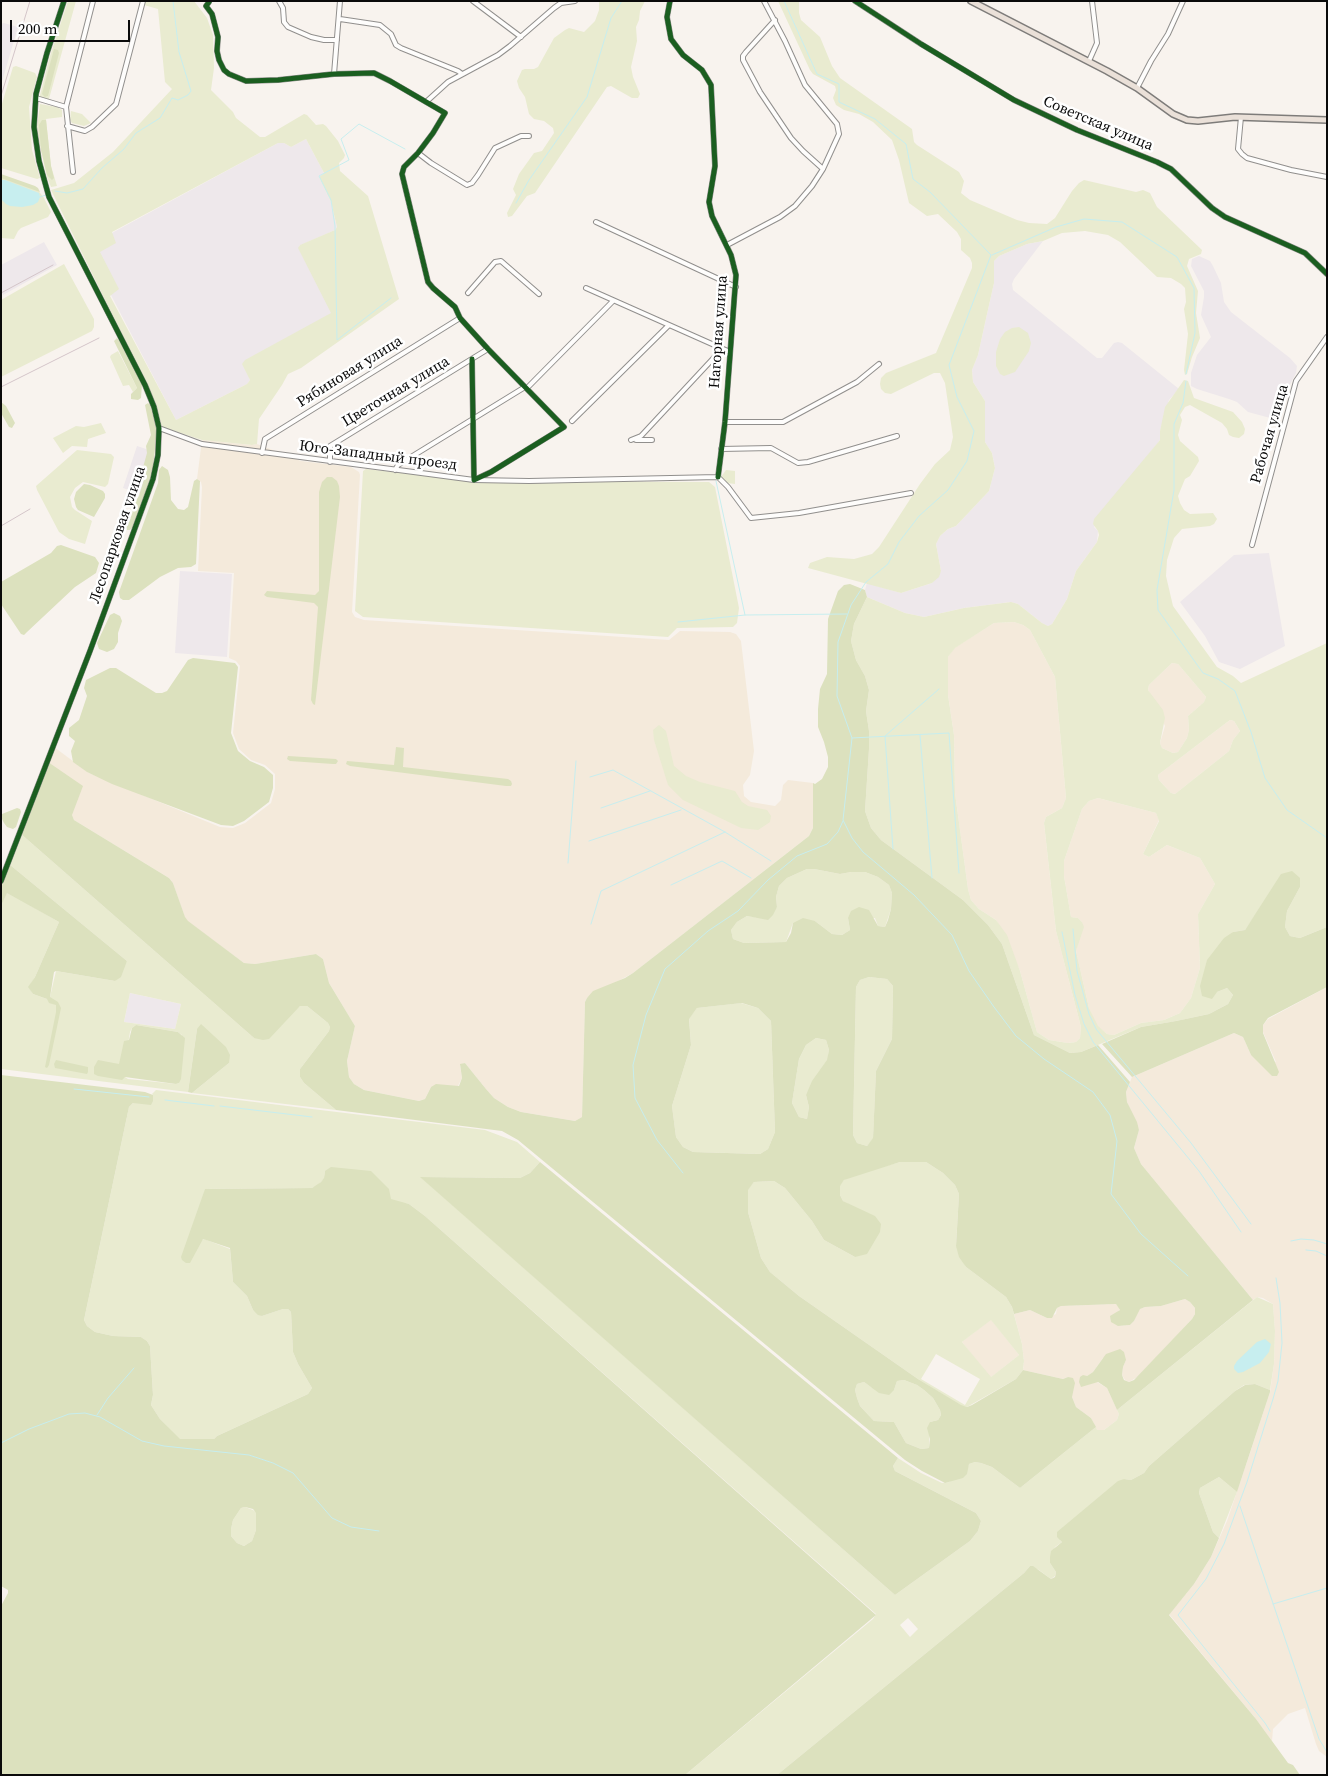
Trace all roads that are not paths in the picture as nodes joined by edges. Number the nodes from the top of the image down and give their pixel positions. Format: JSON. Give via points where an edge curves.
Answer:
{"nodes":[{"id":1,"x":64,"y":1,"type":"edge"},
{"id":2,"x":93,"y":1,"type":"edge"},
{"id":3,"x":143,"y":1,"type":"edge"},
{"id":4,"x":279,"y":1,"type":"edge"},
{"id":5,"x":340,"y":1,"type":"edge"},
{"id":6,"x":474,"y":1,"type":"edge"},
{"id":7,"x":575,"y":1,"type":"edge"},
{"id":8,"x":670,"y":1,"type":"edge"},
{"id":9,"x":764,"y":1,"type":"edge"},
{"id":10,"x":855,"y":1,"type":"edge"},
{"id":11,"x":971,"y":1,"type":"edge"},
{"id":12,"x":1092,"y":1,"type":"edge"},
{"id":13,"x":1183,"y":1,"type":"edge"},
{"id":14,"x":209,"y":2,"type":"edge"},
{"id":15,"x":561,"y":2,"type":"edge"},
{"id":16,"x":340,"y":20,"type":"junction"},
{"id":17,"x":775,"y":20,"type":"junction"},
{"id":18,"x":521,"y":37,"type":"junction"},
{"id":19,"x":337,"y":40,"type":"junction"},
{"id":20,"x":1089,"y":61,"type":"junction"},
{"id":21,"x":334,"y":74,"type":"junction"},
{"id":22,"x":462,"y":74,"type":"junction"},
{"id":23,"x":1137,"y":88,"type":"junction"},
{"id":24,"x":36,"y":98,"type":"junction"},
{"id":25,"x":426,"y":102,"type":"junction"},
{"id":26,"x":66,"y":107,"type":"junction"},
{"id":27,"x":1240,"y":117,"type":"junction"},
{"id":28,"x":1327,"y":120,"type":"edge"},
{"id":29,"x":67,"y":126,"type":"junction"},
{"id":30,"x":529,"y":136,"type":"dead end"},
{"id":31,"x":418,"y":153,"type":"junction"},
{"id":32,"x":823,"y":169,"type":"junction"},
{"id":33,"x":73,"y":172,"type":"dead end"},
{"id":34,"x":1327,"y":177,"type":"edge"},
{"id":35,"x":596,"y":222,"type":"dead end"},
{"id":36,"x":727,"y":245,"type":"junction"},
{"id":37,"x":1327,"y":274,"type":"edge"},
{"id":38,"x":586,"y":288,"type":"dead end"},
{"id":39,"x":736,"y":288,"type":"junction"},
{"id":40,"x":468,"y":293,"type":"dead end"},
{"id":41,"x":539,"y":294,"type":"dead end"},
{"id":42,"x":613,"y":301,"type":"junction"},
{"id":43,"x":460,"y":318,"type":"junction"},
{"id":44,"x":669,"y":325,"type":"junction"},
{"id":45,"x":1327,"y":337,"type":"edge"},
{"id":46,"x":488,"y":349,"type":"junction"},
{"id":47,"x":722,"y":349,"type":"junction"},
{"id":48,"x":730,"y":352,"type":"junction"},
{"id":49,"x":472,"y":359,"type":"junction"},
{"id":50,"x":879,"y":364,"type":"dead end"},
{"id":51,"x":527,"y":386,"type":"junction"},
{"id":52,"x":473,"y":418,"type":"junction"},
{"id":53,"x":572,"y":421,"type":"dead end"},
{"id":54,"x":725,"y":422,"type":"junction"},
{"id":55,"x":159,"y":428,"type":"junction"},
{"id":56,"x":897,"y":436,"type":"dead end"},
{"id":57,"x":652,"y":440,"type":"dead end"},
{"id":58,"x":721,"y":449,"type":"junction"},
{"id":59,"x":262,"y":453,"type":"junction"},
{"id":60,"x":330,"y":462,"type":"junction"},
{"id":61,"x":395,"y":470,"type":"junction"},
{"id":62,"x":718,"y":477,"type":"junction"},
{"id":63,"x":474,"y":480,"type":"junction"},
{"id":64,"x":911,"y":494,"type":"dead end"},
{"id":65,"x":1252,"y":545,"type":"dead end"},
{"id":66,"x":1,"y":881,"type":"edge"}],
"edges":[{"from":1,"to":24,"type":"street","name":"Лесопарковая улица"},
{"from":2,"to":26,"type":"street"},
{"from":3,"to":29,"type":"street","via":[[116,104],[85,130]]},
{"from":4,"to":19,"type":"street","via":[[288,27],[311,37]]},
{"from":5,"to":16,"type":"street"},
{"from":6,"to":18,"type":"street"},
{"from":7,"to":15,"type":"street"},
{"from":8,"to":36,"type":"street","name":"Нагорная улица","via":[[667,17],[671,39],[683,55],[702,70],[711,85],[714,166],[709,202],[712,216]]},
{"from":9,"to":17,"type":"street"},
{"from":10,"to":37,"type":"street","name":"Советская улица","via":[[1014,100],[1171,170],[1218,212],[1305,253]]},
{"from":11,"to":20,"type":"main road"},
{"from":12,"to":20,"type":"street","via":[[1097,43]]},
{"from":13,"to":23,"type":"street"},
{"from":14,"to":21,"type":"street","via":[[206,6],[212,14],[218,37],[219,60],[229,74],[246,81]]},
{"from":15,"to":18,"type":"street"},
{"from":16,"to":19,"type":"street"},
{"from":16,"to":22,"type":"street","via":[[380,25],[401,48]]},
{"from":17,"to":32,"type":"street","via":[[805,85],[839,129],[838,139]]},
{"from":17,"to":32,"type":"street","via":[[746,52],[743,60],[791,138]]},
{"from":18,"to":22,"type":"street","via":[[498,55]]},
{"from":19,"to":21,"type":"street"},
{"from":20,"to":23,"type":"main road"},
{"from":21,"to":25,"type":"street","via":[[374,73]]},
{"from":22,"to":25,"type":"street"},
{"from":23,"to":27,"type":"main road","via":[[1172,114],[1186,120]]},
{"from":24,"to":26,"type":"street"},
{"from":24,"to":55,"type":"street","name":"Лесопарковая улица","via":[[35,141],[49,197],[145,385]]},
{"from":25,"to":31,"type":"street","via":[[445,113]]},
{"from":26,"to":29,"type":"street"},
{"from":27,"to":28,"type":"main road"},
{"from":27,"to":34,"type":"street","via":[[1238,149],[1247,158]]},
{"from":29,"to":33,"type":"street"},
{"from":30,"to":31,"type":"street","via":[[521,136],[495,148],[472,183],[467,185]]},
{"from":31,"to":43,"type":"street","via":[[404,167],[402,174],[428,282],[455,307]]},
{"from":32,"to":36,"type":"street","via":[[796,206]]},
{"from":35,"to":39,"type":"street"},
{"from":36,"to":39,"type":"street","name":"Нагорная улица","via":[[734,264]]},
{"from":38,"to":42,"type":"street"},
{"from":39,"to":48,"type":"street","name":"Нагорная улица"},
{"from":40,"to":41,"type":"street","via":[[495,262],[500,261]]},
{"from":42,"to":44,"type":"street"},
{"from":42,"to":51,"type":"street"},
{"from":43,"to":46,"type":"street"},
{"from":43,"to":59,"type":"street","name":"Рябиновая улица","via":[[264,439]]},
{"from":44,"to":47,"type":"street"},
{"from":44,"to":53,"type":"street"},
{"from":45,"to":65,"type":"street","name":"Рабочая улица","via":[[1296,381]]},
{"from":46,"to":49,"type":"street","name":"Цветочная улица"},
{"from":46,"to":51,"type":"street"},
{"from":47,"to":48,"type":"street"},
{"from":47,"to":57,"type":"street","via":[[641,436],[631,440]]},
{"from":48,"to":54,"type":"street","name":"Нагорная улица"},
{"from":49,"to":52,"type":"street"},
{"from":49,"to":60,"type":"street","name":"Цветочная улица","via":[[330,446]]},
{"from":50,"to":54,"type":"street","via":[[856,382],[783,422]]},
{"from":51,"to":52,"type":"street"},
{"from":51,"to":63,"type":"street","via":[[564,427]]},
{"from":52,"to":61,"type":"street"},
{"from":52,"to":63,"type":"street"},
{"from":54,"to":58,"type":"street","name":"Нагорная улица"},
{"from":55,"to":59,"type":"street","name":"Юго-Западный проезд","via":[[202,444]]},
{"from":55,"to":66,"type":"street","name":"Лесопарковая улица","via":[[154,479]]},
{"from":56,"to":58,"type":"street","via":[[798,463],[771,448]]},
{"from":58,"to":62,"type":"street","name":"Нагорная улица"},
{"from":59,"to":60,"type":"street","name":"Юго-Западный проезд"},
{"from":60,"to":61,"type":"street","name":"Юго-Западный проезд"},
{"from":61,"to":63,"type":"street","name":"Юго-Западный проезд"},
{"from":62,"to":63,"type":"street","name":"Юго-Западный проезд"},
{"from":62,"to":64,"type":"street","via":[[751,518]]}]}
